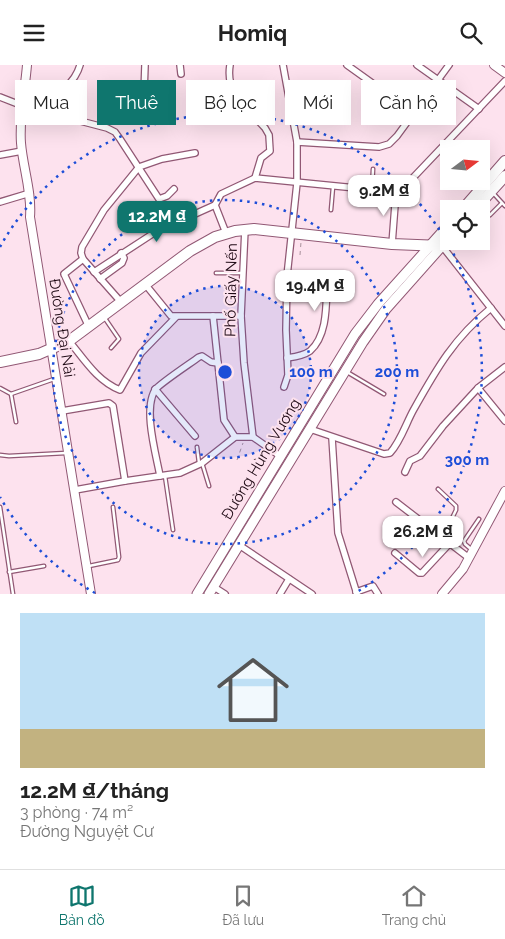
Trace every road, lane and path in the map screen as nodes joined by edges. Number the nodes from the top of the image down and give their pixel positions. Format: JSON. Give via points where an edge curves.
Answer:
{"nodes":[{"id":1,"x":27,"y":65,"type":"edge"},
{"id":2,"x":145,"y":65,"type":"edge"},
{"id":3,"x":180,"y":65,"type":"edge"},
{"id":4,"x":230,"y":65,"type":"edge"},
{"id":5,"x":283,"y":65,"type":"edge"},
{"id":6,"x":347,"y":65,"type":"edge"},
{"id":7,"x":417,"y":65,"type":"edge"},
{"id":8,"x":449,"y":65,"type":"edge"},
{"id":9,"x":494,"y":65,"type":"edge"},
{"id":10,"x":78,"y":66,"type":"edge"},
{"id":11,"x":505,"y":73,"type":"edge"},
{"id":12,"x":181,"y":74,"type":"dead end"},
{"id":13,"x":26,"y":80,"type":"edge"},
{"id":14,"x":72,"y":80,"type":"edge"},
{"id":15,"x":144,"y":80,"type":"edge"},
{"id":16,"x":286,"y":80,"type":"edge"},
{"id":17,"x":368,"y":80,"type":"edge"},
{"id":18,"x":438,"y":80,"type":"joint"},
{"id":19,"x":505,"y":81,"type":"edge"},
{"id":20,"x":456,"y":92,"type":"edge"},
{"id":21,"x":0,"y":97,"type":"edge"},
{"id":22,"x":15,"y":103,"type":"edge"},
{"id":23,"x":480,"y":109,"type":"junction"},
{"id":24,"x":87,"y":123,"type":"edge"},
{"id":25,"x":21,"y":125,"type":"edge"},
{"id":26,"x":294,"y":125,"type":"edge"},
{"id":27,"x":405,"y":125,"type":"edge"},
{"id":28,"x":297,"y":142,"type":"junction"},
{"id":29,"x":22,"y":151,"type":"junction"},
{"id":30,"x":195,"y":153,"type":"dead end"},
{"id":31,"x":0,"y":155,"type":"edge"},
{"id":32,"x":505,"y":161,"type":"edge"},
{"id":33,"x":139,"y":167,"type":"junction"},
{"id":34,"x":373,"y":169,"type":"dead end"},
{"id":35,"x":505,"y":176,"type":"edge"},
{"id":36,"x":255,"y":178,"type":"junction"},
{"id":37,"x":297,"y":183,"type":"junction"},
{"id":38,"x":334,"y":187,"type":"junction"},
{"id":39,"x":174,"y":189,"type":"dead end"},
{"id":40,"x":372,"y":190,"type":"junction"},
{"id":41,"x":491,"y":191,"type":"junction"},
{"id":42,"x":396,"y":192,"type":"junction"},
{"id":43,"x":30,"y":193,"type":"junction"},
{"id":44,"x":471,"y":200,"type":"edge"},
{"id":45,"x":483,"y":200,"type":"edge"},
{"id":46,"x":0,"y":202,"type":"edge"},
{"id":47,"x":504,"y":204,"type":"edge"},
{"id":48,"x":215,"y":205,"type":"junction"},
{"id":49,"x":331,"y":210,"type":"dead end"},
{"id":50,"x":490,"y":215,"type":"dead end"},
{"id":51,"x":245,"y":229,"type":"junction"},
{"id":52,"x":226,"y":233,"type":"junction"},
{"id":53,"x":296,"y":233,"type":"junction"},
{"id":54,"x":440,"y":235,"type":"edge"},
{"id":55,"x":440,"y":243,"type":"edge"},
{"id":56,"x":392,"y":244,"type":"junction"},
{"id":57,"x":431,"y":245,"type":"junction"},
{"id":58,"x":440,"y":249,"type":"edge"},
{"id":59,"x":451,"y":250,"type":"edge"},
{"id":60,"x":121,"y":253,"type":"junction"},
{"id":61,"x":300,"y":255,"type":"dead end"},
{"id":62,"x":83,"y":259,"type":"junction"},
{"id":63,"x":94,"y":271,"type":"junction"},
{"id":64,"x":216,"y":273,"type":"dead end"},
{"id":65,"x":243,"y":273,"type":"junction"},
{"id":66,"x":287,"y":276,"type":"junction"},
{"id":67,"x":100,"y":279,"type":"junction"},
{"id":68,"x":327,"y":283,"type":"junction"},
{"id":69,"x":145,"y":284,"type":"junction"},
{"id":70,"x":347,"y":284,"type":"dead end"},
{"id":71,"x":121,"y":302,"type":"junction"},
{"id":72,"x":490,"y":307,"type":"junction"},
{"id":73,"x":103,"y":316,"type":"junction"},
{"id":74,"x":213,"y":316,"type":"junction"},
{"id":75,"x":241,"y":316,"type":"junction"},
{"id":76,"x":176,"y":317,"type":"junction"},
{"id":77,"x":505,"y":326,"type":"edge"},
{"id":78,"x":89,"y":327,"type":"junction"},
{"id":79,"x":69,"y":341,"type":"junction"},
{"id":80,"x":111,"y":348,"type":"dead end"},
{"id":81,"x":51,"y":350,"type":"junction"},
{"id":82,"x":287,"y":358,"type":"junction"},
{"id":83,"x":0,"y":362,"type":"edge"},
{"id":84,"x":218,"y":363,"type":"junction"},
{"id":85,"x":346,"y":371,"type":"junction"},
{"id":86,"x":504,"y":371,"type":"edge"},
{"id":87,"x":56,"y":378,"type":"junction"},
{"id":88,"x":284,"y":387,"type":"dead end"},
{"id":89,"x":0,"y":388,"type":"edge"},
{"id":90,"x":478,"y":388,"type":"junction"},
{"id":91,"x":156,"y":389,"type":"junction"},
{"id":92,"x":384,"y":393,"type":"dead end"},
{"id":93,"x":11,"y":395,"type":"junction"},
{"id":94,"x":62,"y":411,"type":"junction"},
{"id":95,"x":505,"y":421,"type":"edge"},
{"id":96,"x":16,"y":422,"type":"dead end"},
{"id":97,"x":310,"y":429,"type":"junction"},
{"id":98,"x":194,"y":436,"type":"dead end"},
{"id":99,"x":235,"y":437,"type":"junction"},
{"id":100,"x":253,"y":437,"type":"junction"},
{"id":101,"x":332,"y":437,"type":"junction"},
{"id":102,"x":245,"y":438,"type":"junction"},
{"id":103,"x":197,"y":447,"type":"dead end"},
{"id":104,"x":69,"y":453,"type":"junction"},
{"id":105,"x":0,"y":455,"type":"edge"},
{"id":106,"x":238,"y":459,"type":"dead end"},
{"id":107,"x":278,"y":460,"type":"junction"},
{"id":108,"x":201,"y":464,"type":"junction"},
{"id":109,"x":285,"y":470,"type":"junction"},
{"id":110,"x":404,"y":472,"type":"dead end"},
{"id":111,"x":162,"y":475,"type":"junction"},
{"id":112,"x":125,"y":481,"type":"junction"},
{"id":113,"x":209,"y":486,"type":"dead end"},
{"id":114,"x":438,"y":489,"type":"dead end"},
{"id":115,"x":75,"y":490,"type":"junction"},
{"id":116,"x":505,"y":491,"type":"edge"},
{"id":117,"x":396,"y":501,"type":"dead end"},
{"id":118,"x":0,"y":507,"type":"edge"},
{"id":119,"x":113,"y":507,"type":"dead end"},
{"id":120,"x":479,"y":519,"type":"dead end"},
{"id":121,"x":173,"y":530,"type":"dead end"},
{"id":122,"x":442,"y":537,"type":"junction"},
{"id":123,"x":450,"y":543,"type":"junction"},
{"id":124,"x":239,"y":545,"type":"junction"},
{"id":125,"x":395,"y":553,"type":"dead end"},
{"id":126,"x":471,"y":554,"type":"junction"},
{"id":127,"x":44,"y":566,"type":"dead end"},
{"id":128,"x":87,"y":567,"type":"junction"},
{"id":129,"x":9,"y":572,"type":"junction"},
{"id":130,"x":289,"y":579,"type":"junction"},
{"id":131,"x":212,"y":590,"type":"edge"},
{"id":132,"x":357,"y":593,"type":"edge"},
{"id":133,"x":13,"y":594,"type":"edge"},
{"id":134,"x":92,"y":594,"type":"edge"},
{"id":135,"x":197,"y":594,"type":"edge"},
{"id":136,"x":224,"y":594,"type":"edge"},
{"id":137,"x":280,"y":594,"type":"edge"},
{"id":138,"x":312,"y":594,"type":"edge"},
{"id":139,"x":378,"y":594,"type":"edge"},
{"id":140,"x":442,"y":594,"type":"edge"}],
"edges":[{"from":1,"to":13,"type":"street","name":"Đường Đại Nải"},
{"from":2,"to":15,"type":"street"},
{"from":3,"to":12,"type":"street"},
{"from":4,"to":36,"type":"street","via":[[234,96],[269,135],[270,151],[261,159]]},
{"from":5,"to":16,"type":"street"},
{"from":6,"to":17,"type":"street"},
{"from":7,"to":18,"type":"street"},
{"from":8,"to":18,"type":"street"},
{"from":9,"to":11,"type":"street"},
{"from":10,"to":14,"type":"street"},
{"from":19,"to":23,"type":"street"},
{"from":20,"to":23,"type":"street"},
{"from":21,"to":22,"type":"street"},
{"from":23,"to":42,"type":"street"},
{"from":24,"to":33,"type":"street","via":[[115,132]]},
{"from":25,"to":29,"type":"street","name":"Đường Đại Nải"},
{"from":26,"to":28,"type":"street"},
{"from":27,"to":28,"type":"street","via":[[397,136],[379,147]]},
{"from":28,"to":37,"type":"street"},
{"from":29,"to":31,"type":"street"},
{"from":29,"to":43,"type":"street","name":"Đường Đại Nải"},
{"from":30,"to":33,"type":"street"},
{"from":32,"to":44,"type":"highway"},
{"from":33,"to":39,"type":"street","via":[[159,199]]},
{"from":33,"to":62,"type":"street","via":[[98,218],[82,247]]},
{"from":34,"to":40,"type":"lane"},
{"from":35,"to":41,"type":"highway"},
{"from":36,"to":37,"type":"street"},
{"from":36,"to":48,"type":"street","via":[[221,194]]},
{"from":37,"to":38,"type":"street"},
{"from":37,"to":53,"type":"street"},
{"from":38,"to":40,"type":"street"},
{"from":38,"to":49,"type":"lane"},
{"from":40,"to":42,"type":"street"},
{"from":41,"to":45,"type":"highway"},
{"from":41,"to":47,"type":"lane"},
{"from":42,"to":56,"type":"street"},
{"from":43,"to":46,"type":"street"},
{"from":43,"to":81,"type":"street","name":"Đường Đại Nải","via":[[30,217]]},
{"from":47,"to":50,"type":"lane"},
{"from":48,"to":52,"type":"street"},
{"from":48,"to":60,"type":"street","via":[[157,231]]},
{"from":51,"to":52,"type":"highway"},
{"from":51,"to":53,"type":"highway"},
{"from":51,"to":65,"type":"street","name":"Phố Giấy Nến"},
{"from":52,"to":69,"type":"highway","via":[[197,246]]},
{"from":53,"to":56,"type":"highway"},
{"from":53,"to":61,"type":"path"},
{"from":53,"to":66,"type":"street"},
{"from":54,"to":57,"type":"highway","name":"Đường Hùng Vương"},
{"from":55,"to":57,"type":"highway"},
{"from":56,"to":57,"type":"highway"},
{"from":57,"to":107,"type":"main road","name":"Đường Hùng Vương","via":[[355,334]]},
{"from":58,"to":85,"type":"main road","name":"Đường Hùng Vương","via":[[386,309]]},
{"from":59,"to":72,"type":"street"},
{"from":60,"to":63,"type":"street"},
{"from":60,"to":67,"type":"street","via":[[124,261]]},
{"from":62,"to":63,"type":"street"},
{"from":62,"to":78,"type":"street","via":[[64,273]]},
{"from":63,"to":67,"type":"street"},
{"from":64,"to":65,"type":"lane"},
{"from":65,"to":75,"type":"street","name":"Phố Giấy Nến"},
{"from":66,"to":68,"type":"street"},
{"from":66,"to":82,"type":"street"},
{"from":67,"to":71,"type":"street"},
{"from":68,"to":70,"type":"street"},
{"from":68,"to":82,"type":"street","via":[[325,318],[317,341],[310,351]]},
{"from":69,"to":71,"type":"highway"},
{"from":69,"to":76,"type":"street"},
{"from":71,"to":73,"type":"highway"},
{"from":72,"to":77,"type":"street"},
{"from":72,"to":101,"type":"street","via":[[460,336],[442,361],[390,453],[384,454]]},
{"from":73,"to":78,"type":"highway"},
{"from":73,"to":80,"type":"lane","via":[[119,339]]},
{"from":74,"to":75,"type":"street"},
{"from":74,"to":76,"type":"street"},
{"from":74,"to":84,"type":"street"},
{"from":75,"to":100,"type":"street","name":"Phố Giấy Nến"},
{"from":76,"to":79,"type":"street","via":[[133,363],[120,390],[104,382]]},
{"from":78,"to":79,"type":"highway"},
{"from":79,"to":81,"type":"highway"},
{"from":81,"to":83,"type":"highway"},
{"from":81,"to":87,"type":"street","name":"Đường Đại Nải"},
{"from":82,"to":88,"type":"street","via":[[288,375]]},
{"from":84,"to":91,"type":"street","via":[[199,357]]},
{"from":84,"to":99,"type":"street","via":[[224,419]]},
{"from":85,"to":92,"type":"lane"},
{"from":85,"to":97,"type":"main road","name":"Đường Hùng Vương"},
{"from":86,"to":90,"type":"street"},
{"from":87,"to":93,"type":"lane"},
{"from":87,"to":94,"type":"street","name":"Đường Đại Nải"},
{"from":89,"to":93,"type":"lane"},
{"from":90,"to":95,"type":"street"},
{"from":90,"to":110,"type":"street","via":[[420,456],[410,461]]},
{"from":91,"to":98,"type":"street"},
{"from":91,"to":111,"type":"street","via":[[151,416]]},
{"from":93,"to":96,"type":"lane"},
{"from":94,"to":104,"type":"street","name":"Đường Đại Nải"},
{"from":94,"to":112,"type":"street","via":[[113,405]]},
{"from":97,"to":101,"type":"street"},
{"from":97,"to":109,"type":"main road","name":"Đường Hùng Vương"},
{"from":99,"to":102,"type":"street"},
{"from":99,"to":108,"type":"street"},
{"from":100,"to":102,"type":"street"},
{"from":100,"to":107,"type":"street"},
{"from":101,"to":132,"type":"street","via":[[338,533]]},
{"from":102,"to":106,"type":"path"},
{"from":103,"to":108,"type":"lane"},
{"from":104,"to":105,"type":"lane"},
{"from":104,"to":115,"type":"street","name":"Đường Đại Nải"},
{"from":107,"to":109,"type":"main road"},
{"from":107,"to":135,"type":"main road","name":"Đường Hùng Vương"},
{"from":108,"to":111,"type":"street","via":[[180,473]]},
{"from":108,"to":113,"type":"lane"},
{"from":109,"to":124,"type":"main road","name":"Đường Hùng Vương"},
{"from":111,"to":112,"type":"street"},
{"from":111,"to":121,"type":"lane"},
{"from":112,"to":115,"type":"street"},
{"from":114,"to":122,"type":"lane","via":[[456,506]]},
{"from":115,"to":128,"type":"street","name":"Đường Đại Nải"},
{"from":116,"to":126,"type":"street"},
{"from":117,"to":122,"type":"street"},
{"from":118,"to":129,"type":"lane"},
{"from":119,"to":128,"type":"lane","via":[[118,560]]},
{"from":120,"to":126,"type":"lane","via":[[464,541]]},
{"from":122,"to":123,"type":"street"},
{"from":123,"to":125,"type":"street","via":[[422,573]]},
{"from":123,"to":126,"type":"street"},
{"from":124,"to":130,"type":"street"},
{"from":124,"to":131,"type":"main road","name":"Đường Hùng Vương"},
{"from":126,"to":140,"type":"street"},
{"from":127,"to":129,"type":"lane"},
{"from":128,"to":134,"type":"street","name":"Đường Đại Nải"},
{"from":129,"to":133,"type":"lane"},
{"from":130,"to":137,"type":"street"},
{"from":130,"to":138,"type":"street"},
{"from":131,"to":136,"type":"street"},
{"from":132,"to":139,"type":"street","via":[[373,586]]}]}
